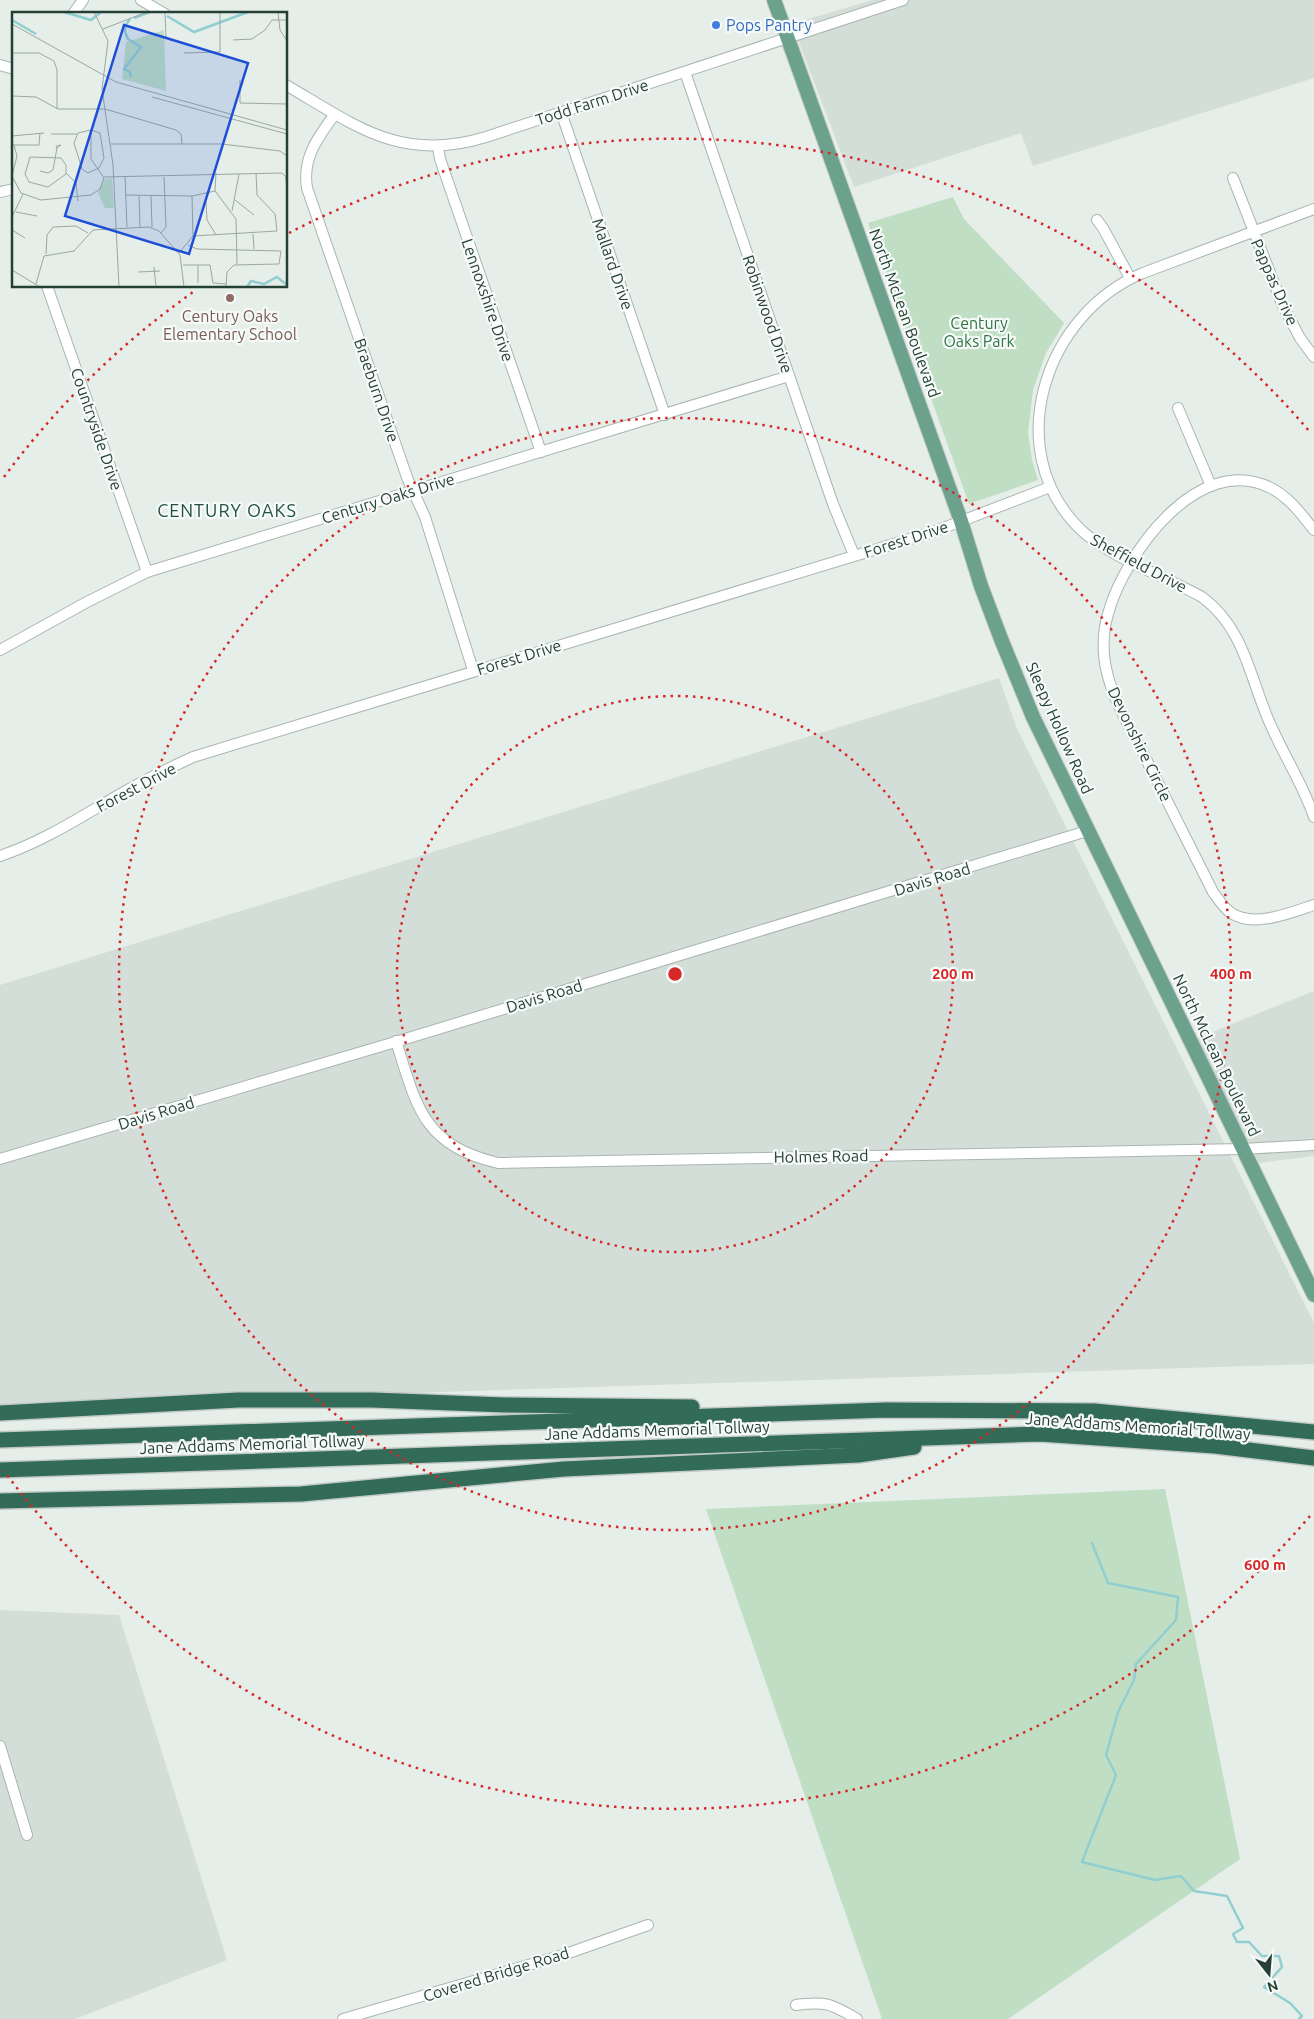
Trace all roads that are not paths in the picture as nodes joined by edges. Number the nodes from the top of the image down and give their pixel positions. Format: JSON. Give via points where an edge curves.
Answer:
{"nodes":[{"id":1,"x":83,"y":0,"type":"edge"},
{"id":2,"x":142,"y":0,"type":"edge"},
{"id":3,"x":774,"y":0,"type":"edge"},
{"id":4,"x":903,"y":0,"type":"edge"},
{"id":5,"x":74,"y":12,"type":"edge"},
{"id":6,"x":162,"y":12,"type":"edge"},
{"id":7,"x":788,"y":38,"type":"junction"},
{"id":8,"x":685,"y":72,"type":"junction"},
{"id":9,"x":288,"y":86,"type":"edge"},
{"id":10,"x":561,"y":112,"type":"junction"},
{"id":11,"x":335,"y":114,"type":"junction"},
{"id":12,"x":438,"y":147,"type":"junction"},
{"id":13,"x":1233,"y":178,"type":"dead end"},
{"id":14,"x":1314,"y":209,"type":"edge"},
{"id":15,"x":1096,"y":220,"type":"dead end"},
{"id":16,"x":1252,"y":232,"type":"junction"},
{"id":17,"x":1130,"y":278,"type":"junction"},
{"id":18,"x":47,"y":288,"type":"edge"},
{"id":19,"x":1314,"y":357,"type":"edge"},
{"id":20,"x":789,"y":376,"type":"junction"},
{"id":21,"x":1178,"y":408,"type":"dead end"},
{"id":22,"x":665,"y":415,"type":"junction"},
{"id":23,"x":541,"y":452,"type":"junction"},
{"id":24,"x":1211,"y":486,"type":"junction"},
{"id":25,"x":1050,"y":487,"type":"junction"},
{"id":26,"x":414,"y":492,"type":"junction"},
{"id":27,"x":961,"y":521,"type":"junction"},
{"id":28,"x":1314,"y":530,"type":"edge"},
{"id":29,"x":854,"y":556,"type":"junction"},
{"id":30,"x":1132,"y":562,"type":"junction"},
{"id":31,"x":147,"y":572,"type":"junction"},
{"id":32,"x":1001,"y":639,"type":"joint"},
{"id":33,"x":0,"y":650,"type":"edge"},
{"id":34,"x":473,"y":670,"type":"junction"},
{"id":35,"x":1314,"y":817,"type":"edge"},
{"id":36,"x":1087,"y":831,"type":"junction"},
{"id":37,"x":0,"y":856,"type":"edge"},
{"id":38,"x":1314,"y":905,"type":"edge"},
{"id":39,"x":396,"y":1041,"type":"junction"},
{"id":40,"x":1314,"y":1145,"type":"edge"},
{"id":41,"x":1243,"y":1149,"type":"junction"},
{"id":42,"x":0,"y":1159,"type":"edge"},
{"id":43,"x":1314,"y":1295,"type":"edge"},
{"id":44,"x":886,"y":1410,"type":"junction"},
{"id":45,"x":0,"y":1413,"type":"edge"},
{"id":46,"x":1314,"y":1432,"type":"edge"},
{"id":47,"x":1006,"y":1436,"type":"junction"},
{"id":48,"x":0,"y":1440,"type":"edge"},
{"id":49,"x":1314,"y":1458,"type":"edge"},
{"id":50,"x":0,"y":1470,"type":"edge"},
{"id":51,"x":0,"y":1501,"type":"edge"},
{"id":52,"x":0,"y":1746,"type":"edge"},
{"id":53,"x":27,"y":1835,"type":"dead end"},
{"id":54,"x":648,"y":1925,"type":"dead end"},
{"id":55,"x":796,"y":2005,"type":"dead end"},
{"id":56,"x":343,"y":2019,"type":"edge"},
{"id":57,"x":858,"y":2019,"type":"edge"}],
"edges":[{"from":1,"to":5,"type":"street"},
{"from":2,"to":6,"type":"street"},
{"from":3,"to":7,"type":"main road","name":"North McLean Boulevard"},
{"from":4,"to":7,"type":"street","name":"Todd Farm Drive"},
{"from":7,"to":8,"type":"street","name":"Todd Farm Drive"},
{"from":7,"to":27,"type":"main road","name":"North McLean Boulevard"},
{"from":8,"to":10,"type":"street","name":"Todd Farm Drive"},
{"from":8,"to":20,"type":"street","name":"Robinwood Drive"},
{"from":9,"to":11,"type":"street","name":"Todd Farm Drive"},
{"from":10,"to":12,"type":"street","name":"Todd Farm Drive","via":[[468,143]]},
{"from":10,"to":22,"type":"street","name":"Mallard Drive"},
{"from":11,"to":12,"type":"street","name":"Todd Farm Drive","via":[[360,128],[401,143]]},
{"from":11,"to":26,"type":"street","name":"Braeburn Drive","via":[[310,152],[305,178],[307,188]]},
{"from":12,"to":23,"type":"street","name":"Lennoxshire Drive"},
{"from":13,"to":16,"type":"street","name":"Pappas Drive"},
{"from":14,"to":16,"type":"street","name":"Sheffield Drive"},
{"from":15,"to":17,"type":"street"},
{"from":16,"to":17,"type":"street","name":"Sheffield Drive"},
{"from":16,"to":19,"type":"street","name":"Pappas Drive","via":[[1289,317]]},
{"from":17,"to":25,"type":"street","name":"Sheffield Drive","via":[[1078,320],[1059,348],[1046,380],[1038,426]]},
{"from":18,"to":31,"type":"street","name":"Countryside Drive"},
{"from":20,"to":22,"type":"street","name":"Century Oaks Drive"},
{"from":20,"to":29,"type":"street","name":"Robinwood Drive"},
{"from":21,"to":24,"type":"street"},
{"from":22,"to":23,"type":"street","name":"Century Oaks Drive"},
{"from":23,"to":26,"type":"street","name":"Century Oaks Drive"},
{"from":24,"to":28,"type":"street","name":"Devonshire Circle","via":[[1242,481],[1270,487],[1294,505]]},
{"from":24,"to":30,"type":"street","name":"Devonshire Circle","via":[[1187,500],[1152,530]]},
{"from":25,"to":27,"type":"street","name":"Forest Drive"},
{"from":25,"to":30,"type":"street","name":"Sheffield Drive","via":[[1080,529]]},
{"from":26,"to":31,"type":"street","name":"Century Oaks Drive"},
{"from":26,"to":34,"type":"street","name":"Braeburn Drive","via":[[425,517]]},
{"from":27,"to":29,"type":"street","name":"Forest Drive"},
{"from":27,"to":32,"type":"main road","name":"North McLean Boulevard"},
{"from":29,"to":34,"type":"street","name":"Forest Drive"},
{"from":30,"to":35,"type":"street","name":"Sheffield Drive","via":[[1202,597],[1231,627],[1245,654],[1259,699]]},
{"from":30,"to":38,"type":"street","name":"Devonshire Circle","via":[[1108,614],[1104,642],[1107,672],[1121,708],[1213,892],[1224,907],[1242,918],[1258,919]]},
{"from":31,"to":33,"type":"street","name":"Century Oaks Drive"},
{"from":32,"to":36,"type":"main road","name":"Sleepy Hollow Road","via":[[1033,717]]},
{"from":34,"to":37,"type":"street","name":"Forest Drive","via":[[193,757],[132,787],[53,833]]},
{"from":36,"to":39,"type":"street","name":"Davis Road"},
{"from":36,"to":41,"type":"main road","name":"North McLean Boulevard"},
{"from":39,"to":41,"type":"street","name":"Holmes Road","via":[[415,1100],[426,1120],[438,1134],[464,1152],[498,1163]]},
{"from":39,"to":42,"type":"street","name":"Davis Road"},
{"from":40,"to":41,"type":"street","name":"Holmes Road"},
{"from":41,"to":43,"type":"main road","name":"North McLean Boulevard"},
{"from":44,"to":45,"type":"highway","via":[[238,1400]]},
{"from":44,"to":46,"type":"highway","name":"Jane Addams Memorial Tollway","via":[[1094,1411]]},
{"from":44,"to":48,"type":"highway","name":"Jane Addams Memorial Tollway"},
{"from":47,"to":49,"type":"highway","name":"Jane Addams Memorial Tollway","via":[[1040,1434],[1215,1446]]},
{"from":47,"to":50,"type":"highway","name":"Jane Addams Memorial Tollway"},
{"from":47,"to":51,"type":"highway","via":[[858,1454],[564,1469],[301,1494]]},
{"from":52,"to":53,"type":"street"},
{"from":54,"to":56,"type":"street","name":"Covered Bridge Road","via":[[563,1955]]},
{"from":55,"to":57,"type":"street","via":[[819,2002]]}]}
